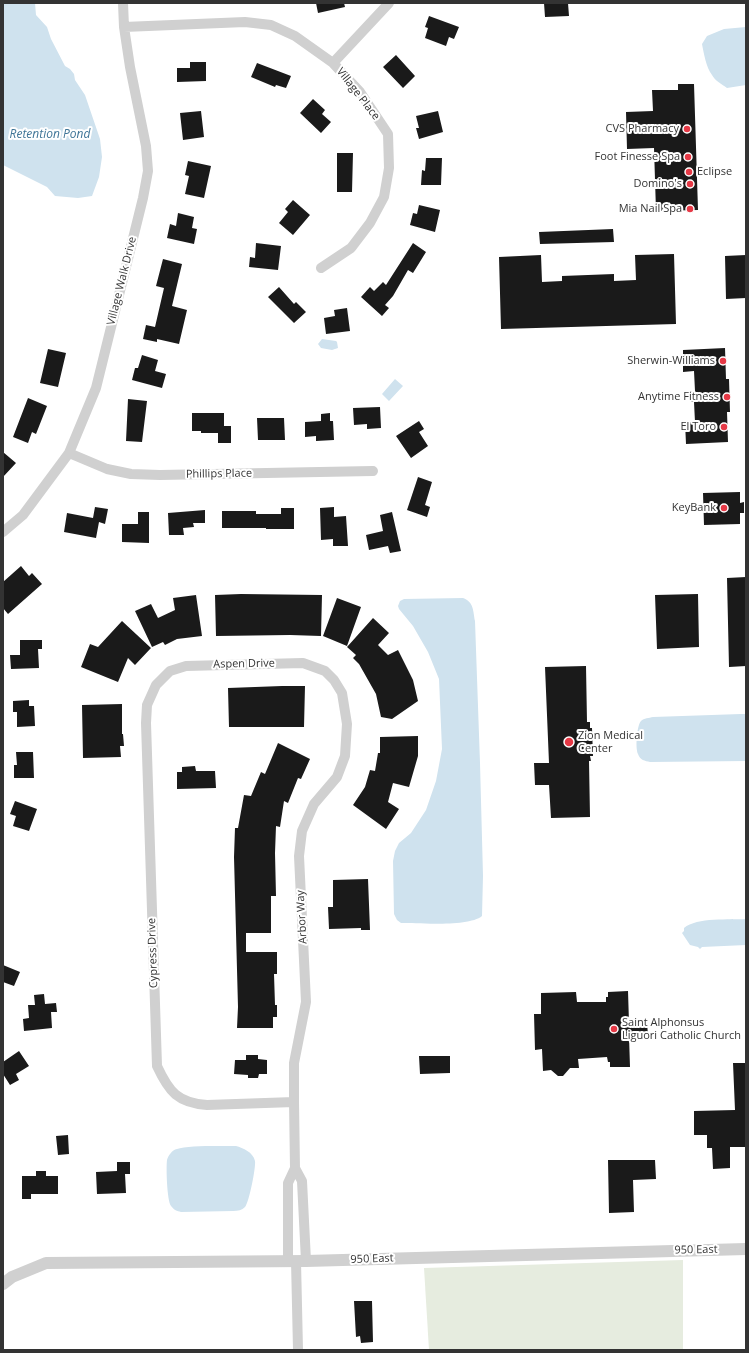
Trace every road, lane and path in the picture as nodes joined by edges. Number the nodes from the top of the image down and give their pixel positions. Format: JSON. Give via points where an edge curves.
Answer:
{"nodes":[{"id":1,"x":123,"y":3,"type":"edge"},
{"id":2,"x":389,"y":3,"type":"edge"},
{"id":3,"x":124,"y":27,"type":"junction"},
{"id":4,"x":333,"y":63,"type":"junction"},
{"id":5,"x":321,"y":268,"type":"dead end"},
{"id":6,"x":69,"y":453,"type":"junction"},
{"id":7,"x":373,"y":471,"type":"dead end"},
{"id":8,"x":3,"y":532,"type":"edge"},
{"id":9,"x":334,"y":680,"type":"joint"},
{"id":10,"x":156,"y":686,"type":"joint"},
{"id":11,"x":294,"y":1102,"type":"junction"},
{"id":12,"x":296,"y":1168,"type":"junction"},
{"id":13,"x":746,"y":1249,"type":"edge"},
{"id":14,"x":297,"y":1261,"type":"junction"},
{"id":15,"x":3,"y":1284,"type":"edge"},
{"id":16,"x":298,"y":1350,"type":"edge"}],
"edges":[{"from":1,"to":3,"type":"street","name":"Village Walk Drive"},
{"from":2,"to":4,"type":"street"},
{"from":3,"to":4,"type":"street","name":"Village Place","via":[[245,22],[271,25],[296,36]]},
{"from":3,"to":6,"type":"street","name":"Village Walk Drive","via":[[146,146],[148,171],[96,388]]},
{"from":4,"to":5,"type":"street","name":"Village Place","via":[[360,92],[388,134],[389,168],[384,197],[370,223],[351,248]]},
{"from":6,"to":7,"type":"street","name":"Phillips Place","via":[[107,469],[131,474]]},
{"from":6,"to":8,"type":"street","name":"Village Walk Drive","via":[[23,515]]},
{"from":9,"to":10,"type":"street","name":"Aspen Drive","via":[[325,671],[303,663],[186,666],[170,671]]},
{"from":9,"to":11,"type":"street","name":"Arbor Way","via":[[342,693],[347,724],[345,756],[337,777],[314,804],[302,831],[299,856],[306,1002],[294,1063]]},
{"from":10,"to":11,"type":"street","name":"Cypress Drive","via":[[147,705],[146,723],[157,1066],[166,1085],[180,1098],[193,1104]]},
{"from":11,"to":12,"type":"street","name":"Arbor Way"},
{"from":12,"to":14,"type":"street","name":"Arbor Way","via":[[302,1181]]},
{"from":12,"to":14,"type":"street","name":"Arbor Way","via":[[288,1183]]},
{"from":13,"to":14,"type":"street","name":"950 East"},
{"from":14,"to":15,"type":"street","name":"950 East","via":[[46,1263],[12,1277]]},
{"from":14,"to":16,"type":"street"}]}
